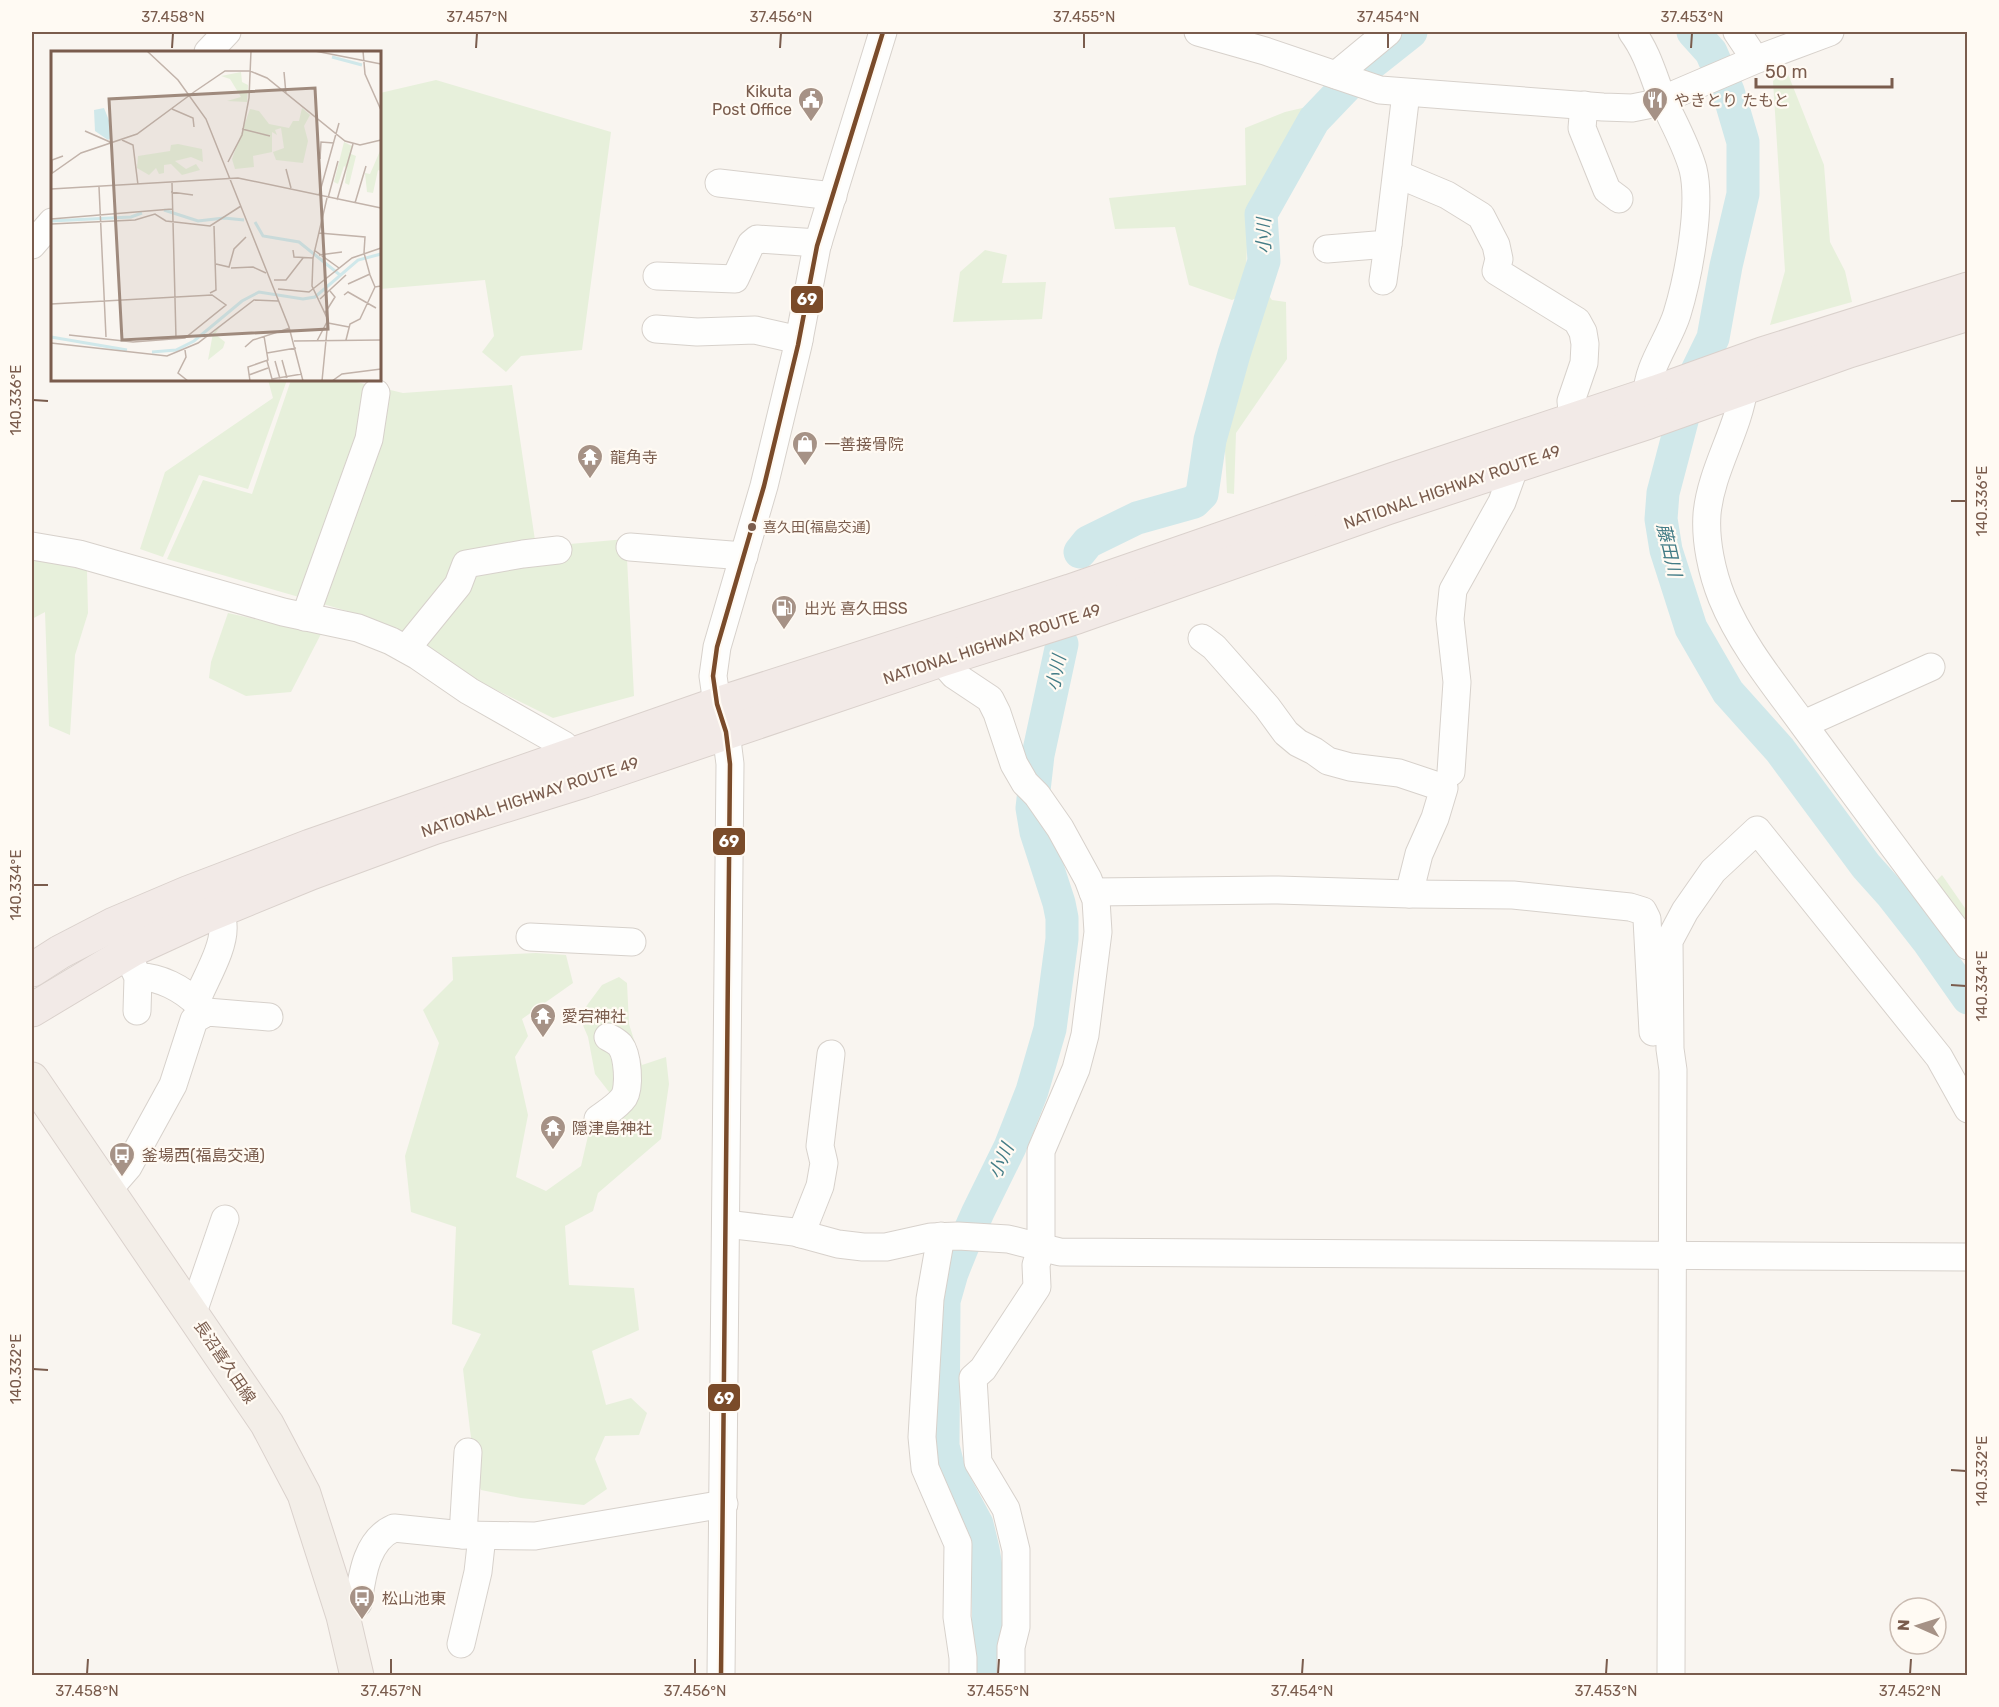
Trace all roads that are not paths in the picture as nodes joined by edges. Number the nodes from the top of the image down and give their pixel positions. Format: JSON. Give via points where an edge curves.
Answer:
{"nodes":[{"id":1,"x":227,"y":32,"type":"edge"},
{"id":2,"x":883,"y":32,"type":"edge"},
{"id":3,"x":1200,"y":32,"type":"edge"},
{"id":4,"x":1632,"y":32,"type":"edge"},
{"id":5,"x":1830,"y":32,"type":"edge"},
{"id":6,"x":1385,"y":33,"type":"edge"},
{"id":7,"x":1747,"y":47,"type":"edge"},
{"id":8,"x":209,"y":51,"type":"edge"},
{"id":9,"x":1347,"y":79,"type":"junction"},
{"id":10,"x":1406,"y":93,"type":"junction"},
{"id":11,"x":1663,"y":99,"type":"junction"},
{"id":12,"x":1584,"y":105,"type":"junction"},
{"id":13,"x":1397,"y":174,"type":"junction"},
{"id":14,"x":719,"y":183,"type":"dead end"},
{"id":15,"x":833,"y":196,"type":"junction"},
{"id":16,"x":1619,"y":199,"type":"dead end"},
{"id":17,"x":818,"y":243,"type":"junction"},
{"id":18,"x":1389,"y":244,"type":"junction"},
{"id":19,"x":1326,"y":249,"type":"dead end"},
{"id":20,"x":657,"y":276,"type":"dead end"},
{"id":21,"x":1383,"y":280,"type":"dead end"},
{"id":22,"x":1968,"y":289,"type":"edge"},
{"id":23,"x":1968,"y":314,"type":"edge"},
{"id":24,"x":656,"y":329,"type":"dead end"},
{"id":25,"x":799,"y":340,"type":"junction"},
{"id":26,"x":1742,"y":379,"type":"junction"},
{"id":27,"x":376,"y":393,"type":"dead end"},
{"id":28,"x":1651,"y":403,"type":"junction"},
{"id":29,"x":1573,"y":420,"type":"junction"},
{"id":30,"x":1515,"y":466,"type":"junction"},
{"id":31,"x":32,"y":546,"type":"edge"},
{"id":32,"x":630,"y":546,"type":"dead end"},
{"id":33,"x":558,"y":550,"type":"dead end"},
{"id":34,"x":744,"y":556,"type":"junction"},
{"id":35,"x":305,"y":617,"type":"junction"},
{"id":36,"x":1202,"y":638,"type":"dead end"},
{"id":37,"x":406,"y":649,"type":"junction"},
{"id":38,"x":941,"y":660,"type":"junction"},
{"id":39,"x":1931,"y":667,"type":"dead end"},
{"id":40,"x":722,"y":718,"type":"junction"},
{"id":41,"x":1804,"y":724,"type":"junction"},
{"id":42,"x":571,"y":755,"type":"junction"},
{"id":43,"x":1451,"y":772,"type":"dead end"},
{"id":44,"x":1093,"y":892,"type":"junction"},
{"id":45,"x":1409,"y":894,"type":"junction"},
{"id":46,"x":219,"y":911,"type":"junction"},
{"id":47,"x":530,"y":937,"type":"dead end"},
{"id":48,"x":632,"y":942,"type":"dead end"},
{"id":49,"x":1968,"y":946,"type":"edge"},
{"id":50,"x":132,"y":965,"type":"junction"},
{"id":51,"x":32,"y":970,"type":"edge"},
{"id":52,"x":201,"y":1009,"type":"junction"},
{"id":53,"x":32,"y":1010,"type":"edge"},
{"id":54,"x":137,"y":1011,"type":"dead end"},
{"id":55,"x":269,"y":1017,"type":"dead end"},
{"id":56,"x":608,"y":1037,"type":"dead end"},
{"id":57,"x":1670,"y":1049,"type":"junction"},
{"id":58,"x":831,"y":1054,"type":"dead end"},
{"id":59,"x":32,"y":1079,"type":"edge"},
{"id":60,"x":1968,"y":1109,"type":"edge"},
{"id":61,"x":598,"y":1119,"type":"dead end"},
{"id":62,"x":108,"y":1190,"type":"junction"},
{"id":63,"x":225,"y":1219,"type":"dead end"},
{"id":64,"x":726,"y":1224,"type":"junction"},
{"id":65,"x":801,"y":1234,"type":"junction"},
{"id":66,"x":960,"y":1237,"type":"junction"},
{"id":67,"x":1041,"y":1248,"type":"junction"},
{"id":68,"x":1672,"y":1255,"type":"junction"},
{"id":69,"x":1968,"y":1257,"type":"edge"},
{"id":70,"x":192,"y":1315,"type":"junction"},
{"id":71,"x":468,"y":1452,"type":"dead end"},
{"id":72,"x":724,"y":1504,"type":"junction"},
{"id":73,"x":472,"y":1535,"type":"junction"},
{"id":74,"x":343,"y":1616,"type":"junction"},
{"id":75,"x":462,"y":1644,"type":"dead end"},
{"id":76,"x":357,"y":1676,"type":"edge"},
{"id":77,"x":721,"y":1676,"type":"edge"},
{"id":78,"x":963,"y":1676,"type":"edge"},
{"id":79,"x":1011,"y":1676,"type":"edge"},
{"id":80,"x":1671,"y":1676,"type":"edge"}],
"edges":[{"from":1,"to":8,"type":"street"},
{"from":2,"to":15,"type":"street"},
{"from":3,"to":9,"type":"street"},
{"from":4,"to":11,"type":"street","via":[[1643,47]]},
{"from":5,"to":7,"type":"street"},
{"from":6,"to":9,"type":"street"},
{"from":7,"to":11,"type":"street"},
{"from":9,"to":10,"type":"street","via":[[1380,90]]},
{"from":10,"to":12,"type":"street"},
{"from":10,"to":13,"type":"street"},
{"from":11,"to":12,"type":"street","via":[[1632,108]]},
{"from":11,"to":28,"type":"street","via":[[1693,170],[1696,200],[1686,277],[1672,330],[1652,373]]},
{"from":12,"to":16,"type":"street","via":[[1582,128],[1607,190]]},
{"from":13,"to":18,"type":"street"},
{"from":13,"to":29,"type":"street","via":[[1447,195],[1480,216],[1496,245],[1497,271],[1577,321],[1585,344],[1584,363],[1571,401]]},
{"from":14,"to":15,"type":"street"},
{"from":15,"to":17,"type":"street"},
{"from":17,"to":20,"type":"street","via":[[757,239],[735,279]]},
{"from":17,"to":25,"type":"street"},
{"from":18,"to":19,"type":"street"},
{"from":18,"to":21,"type":"street"},
{"from":22,"to":26,"type":"highway","name":"NATIONAL HIGHWAY ROUTE 49"},
{"from":23,"to":26,"type":"highway","name":"NATIONAL HIGHWAY ROUTE 49"},
{"from":24,"to":25,"type":"street","via":[[755,330]]},
{"from":25,"to":34,"type":"street"},
{"from":26,"to":28,"type":"highway","name":"NATIONAL HIGHWAY ROUTE 49"},
{"from":26,"to":41,"type":"street","via":[[1742,404],[1707,514],[1712,569],[1739,631]]},
{"from":27,"to":35,"type":"street","via":[[369,439]]},
{"from":28,"to":29,"type":"highway","name":"NATIONAL HIGHWAY ROUTE 49"},
{"from":28,"to":30,"type":"highway","name":"NATIONAL HIGHWAY ROUTE 49"},
{"from":29,"to":40,"type":"highway","name":"NATIONAL HIGHWAY ROUTE 49","via":[[1070,591]]},
{"from":30,"to":38,"type":"highway","name":"NATIONAL HIGHWAY ROUTE 49"},
{"from":30,"to":43,"type":"street","via":[[1502,502],[1453,590],[1450,619],[1457,682]]},
{"from":31,"to":35,"type":"street","via":[[79,554]]},
{"from":32,"to":34,"type":"street"},
{"from":33,"to":37,"type":"street","via":[[466,564],[458,585]]},
{"from":34,"to":40,"type":"street","via":[[717,646],[713,676]]},
{"from":35,"to":37,"type":"street","via":[[358,628]]},
{"from":36,"to":45,"type":"street","via":[[1298,743],[1328,761],[1399,773],[1444,788],[1419,854]]},
{"from":37,"to":42,"type":"street","via":[[470,692],[564,745]]},
{"from":38,"to":40,"type":"highway","name":"NATIONAL HIGHWAY ROUTE 49"},
{"from":38,"to":44,"type":"street","via":[[954,675],[990,699],[1014,764],[1060,828]]},
{"from":39,"to":41,"type":"street"},
{"from":40,"to":42,"type":"highway","name":"NATIONAL HIGHWAY ROUTE 49"},
{"from":40,"to":46,"type":"highway","name":"NATIONAL HIGHWAY ROUTE 49","via":[[584,781],[433,828]]},
{"from":40,"to":64,"type":"street","via":[[730,764]]},
{"from":41,"to":49,"type":"street"},
{"from":42,"to":51,"type":"highway","name":"NATIONAL HIGHWAY ROUTE 49","via":[[187,893],[114,924]]},
{"from":44,"to":45,"type":"street","via":[[1278,890]]},
{"from":44,"to":67,"type":"street","via":[[1098,932],[1085,1035],[1076,1070],[1041,1151]]},
{"from":45,"to":57,"type":"street","via":[[1513,895],[1643,911],[1647,919],[1654,1043]]},
{"from":46,"to":50,"type":"highway","name":"NATIONAL HIGHWAY ROUTE 49"},
{"from":46,"to":52,"type":"street","via":[[223,934],[205,981]]},
{"from":47,"to":48,"type":"street"},
{"from":50,"to":52,"type":"street","via":[[189,994]]},
{"from":50,"to":53,"type":"highway","name":"NATIONAL HIGHWAY ROUTE 49"},
{"from":50,"to":54,"type":"street"},
{"from":52,"to":55,"type":"street"},
{"from":52,"to":62,"type":"street","via":[[173,1085],[128,1167]]},
{"from":56,"to":61,"type":"street","via":[[623,1051],[626,1095]]},
{"from":57,"to":60,"type":"street","via":[[1669,941],[1713,872],[1757,830],[1939,1057]]},
{"from":57,"to":68,"type":"street"},
{"from":58,"to":65,"type":"street","via":[[820,1146],[824,1163],[820,1186]]},
{"from":59,"to":62,"type":"main road","name":"長沼喜久田線"},
{"from":62,"to":70,"type":"main road","name":"長沼喜久田線"},
{"from":63,"to":70,"type":"street"},
{"from":64,"to":65,"type":"street"},
{"from":64,"to":72,"type":"street"},
{"from":65,"to":66,"type":"street","via":[[863,1247]]},
{"from":66,"to":67,"type":"street","via":[[1008,1239]]},
{"from":66,"to":78,"type":"street","via":[[930,1299],[922,1437],[925,1468],[958,1544],[957,1617]]},
{"from":67,"to":68,"type":"street","via":[[1060,1252]]},
{"from":67,"to":79,"type":"street","via":[[1036,1265],[1037,1287],[983,1369],[973,1378],[978,1462],[1006,1509],[1016,1550],[1016,1627]]},
{"from":68,"to":69,"type":"street"},
{"from":68,"to":80,"type":"street"},
{"from":70,"to":74,"type":"main road","name":"長沼喜久田線","via":[[267,1424],[304,1494]]},
{"from":71,"to":73,"type":"street"},
{"from":72,"to":73,"type":"street","via":[[535,1536]]},
{"from":72,"to":77,"type":"street"},
{"from":73,"to":74,"type":"street","via":[[394,1528],[387,1531],[378,1539],[363,1572],[358,1603]]},
{"from":73,"to":75,"type":"street","via":[[478,1572]]},
{"from":74,"to":76,"type":"main road","name":"長沼喜久田線"}]}
